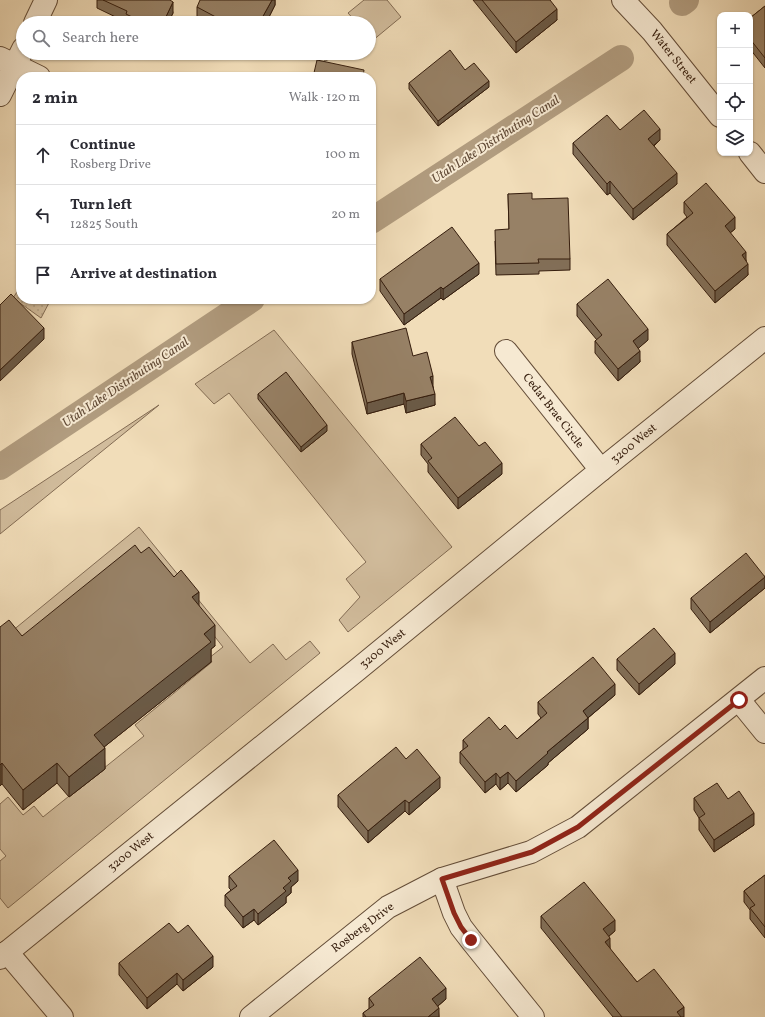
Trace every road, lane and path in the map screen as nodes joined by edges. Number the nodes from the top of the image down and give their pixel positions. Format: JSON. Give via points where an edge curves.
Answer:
{"nodes":[{"id":1,"x":46,"y":0,"type":"edge"},
{"id":2,"x":623,"y":0,"type":"edge"},
{"id":3,"x":38,"y":16,"type":"edge"},
{"id":4,"x":13,"y":58,"type":"edge"},
{"id":5,"x":32,"y":72,"type":"edge"},
{"id":6,"x":0,"y":95,"type":"edge"},
{"id":7,"x":717,"y":112,"type":"edge"},
{"id":8,"x":752,"y":156,"type":"edge"},
{"id":9,"x":765,"y":172,"type":"edge"},
{"id":10,"x":765,"y":338,"type":"edge"},
{"id":11,"x":506,"y":351,"type":"dead end"},
{"id":12,"x":601,"y":470,"type":"junction"},
{"id":13,"x":765,"y":678,"type":"edge"},
{"id":14,"x":739,"y":700,"type":"junction"},
{"id":15,"x":765,"y":732,"type":"edge"},
{"id":16,"x":442,"y":879,"type":"junction"},
{"id":17,"x":4,"y":955,"type":"edge"},
{"id":18,"x":62,"y":1017,"type":"edge"},
{"id":19,"x":251,"y":1017,"type":"edge"},
{"id":20,"x":533,"y":1017,"type":"edge"}],
"edges":[{"from":1,"to":3,"type":"street"},
{"from":2,"to":7,"type":"street","name":"Water Street","via":[[652,31]]},
{"from":4,"to":5,"type":"street"},
{"from":4,"to":6,"type":"street"},
{"from":8,"to":9,"type":"street"},
{"from":10,"to":12,"type":"street","name":"3200 West"},
{"from":11,"to":12,"type":"street","name":"Cedar Brae Circle"},
{"from":12,"to":17,"type":"street","name":"3200 West"},
{"from":13,"to":14,"type":"street","name":"Rosberg Drive"},
{"from":14,"to":15,"type":"street"},
{"from":14,"to":16,"type":"street","name":"Rosberg Drive","via":[[578,827],[532,852]]},
{"from":16,"to":19,"type":"street","name":"Rosberg Drive","via":[[388,907]]},
{"from":16,"to":20,"type":"street","via":[[461,927]]},
{"from":17,"to":18,"type":"street"}]}
